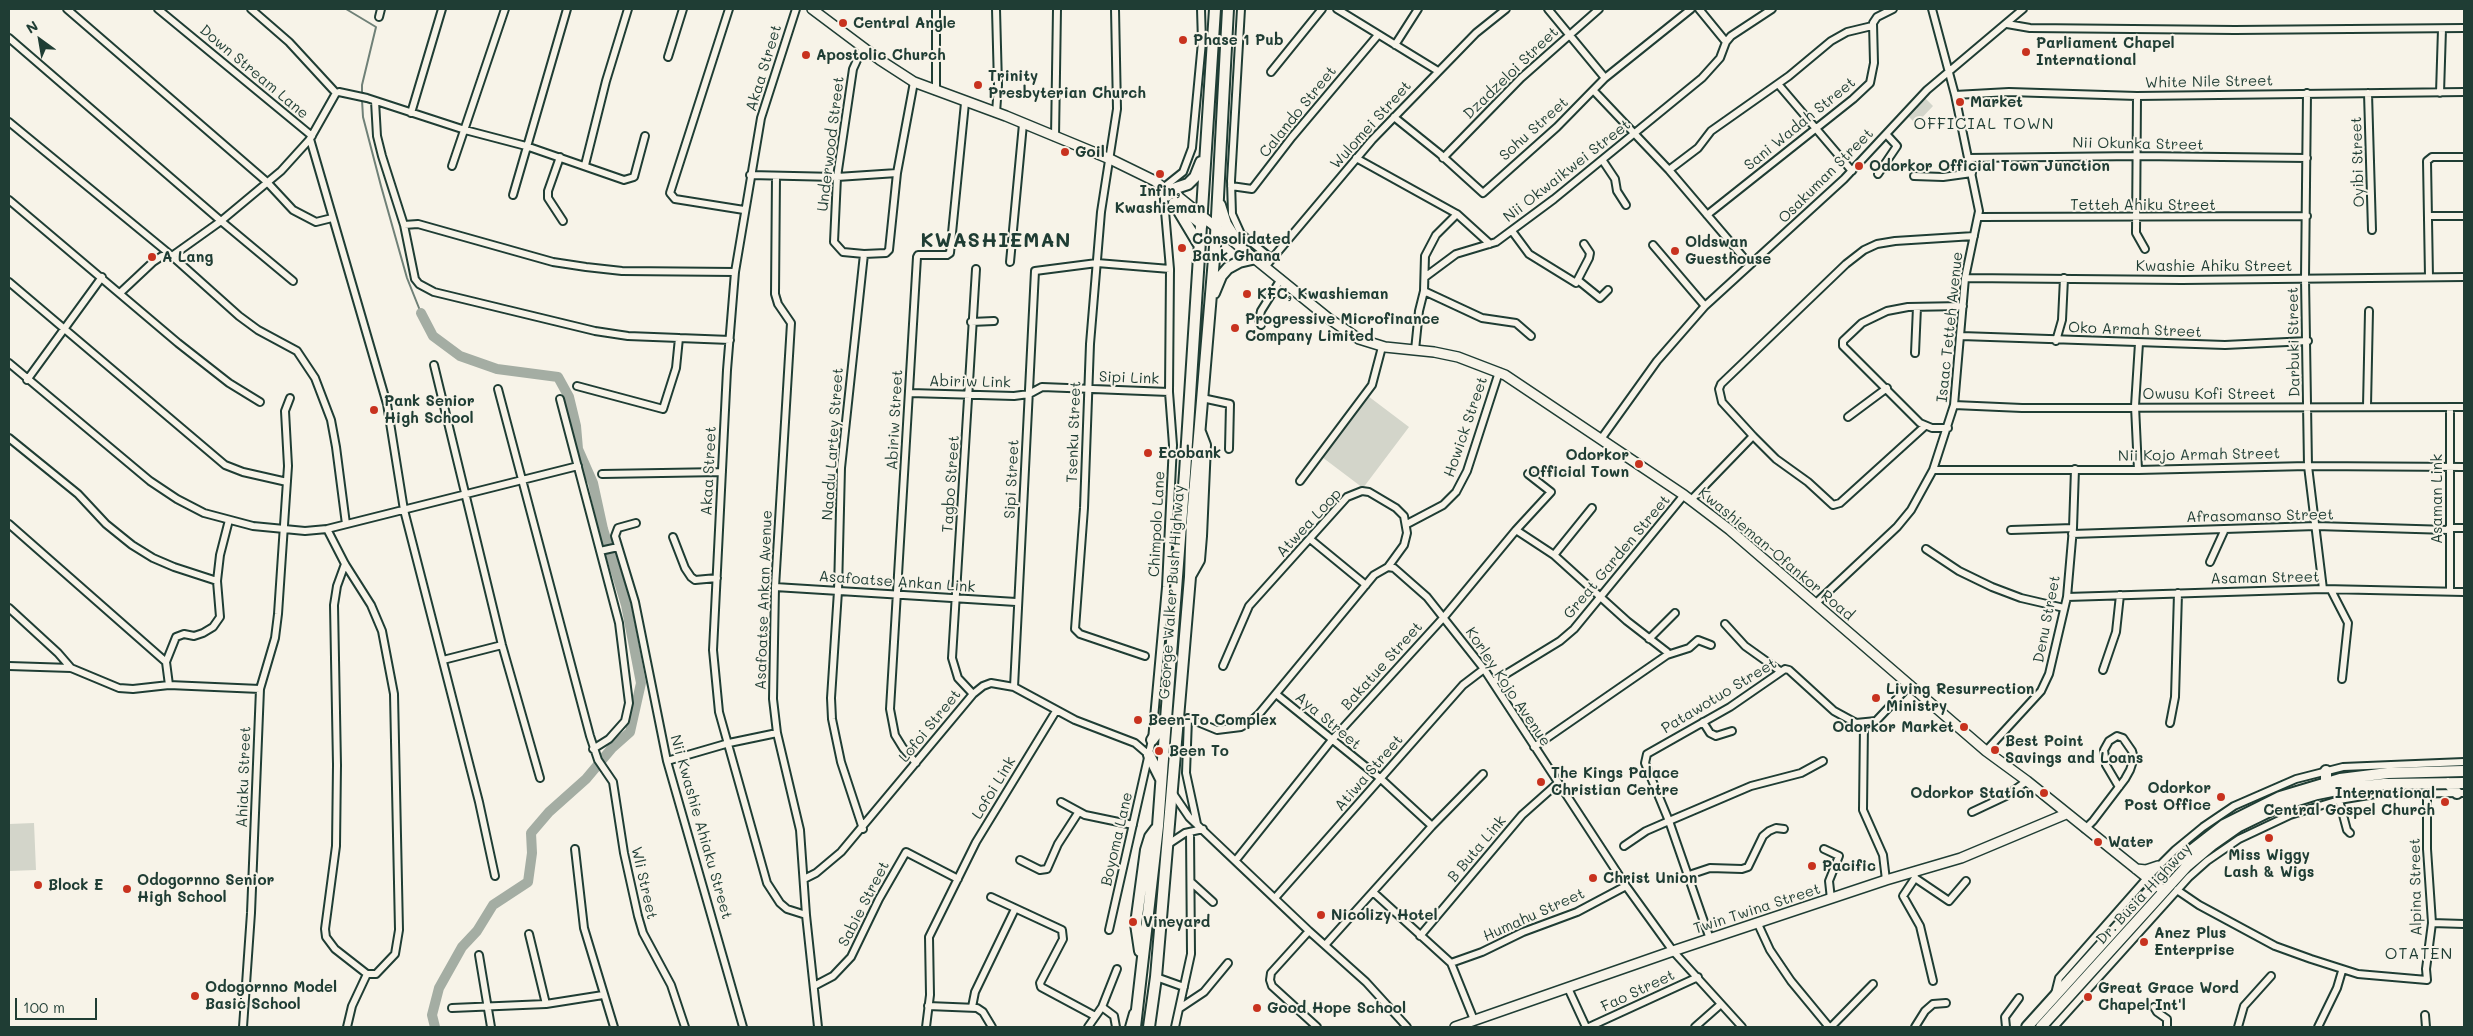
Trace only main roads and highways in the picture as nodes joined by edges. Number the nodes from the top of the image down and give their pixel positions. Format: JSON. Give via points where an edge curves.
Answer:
{"nodes":[{"id":1,"x":812,"y":9,"type":"edge"},
{"id":2,"x":1228,"y":9,"type":"edge"},
{"id":3,"x":1215,"y":10,"type":"edge"},
{"id":4,"x":1206,"y":149,"type":"junction"},
{"id":5,"x":1166,"y":190,"type":"junction"},
{"id":6,"x":1217,"y":194,"type":"junction"},
{"id":7,"x":1174,"y":203,"type":"junction"},
{"id":8,"x":1200,"y":220,"type":"junction"},
{"id":9,"x":1216,"y":232,"type":"junction"},
{"id":10,"x":1199,"y":245,"type":"junction"},
{"id":11,"x":1240,"y":246,"type":"junction"},
{"id":12,"x":1255,"y":260,"type":"junction"},
{"id":13,"x":1209,"y":308,"type":"junction"},
{"id":14,"x":1166,"y":719,"type":"junction"},
{"id":15,"x":1152,"y":740,"type":"road end"},
{"id":16,"x":1149,"y":755,"type":"road end"},
{"id":17,"x":2326,"y":771,"type":"road end"},
{"id":18,"x":2464,"y":771,"type":"edge"},
{"id":19,"x":1161,"y":780,"type":"junction"},
{"id":20,"x":2326,"y":782,"type":"junction"},
{"id":21,"x":2448,"y":783,"type":"junction"},
{"id":22,"x":2464,"y":783,"type":"edge"},
{"id":23,"x":2461,"y":793,"type":"edge"},
{"id":24,"x":2066,"y":814,"type":"junction"},
{"id":25,"x":2198,"y":843,"type":"junction"},
{"id":26,"x":2158,"y":866,"type":"road end"},
{"id":27,"x":2136,"y":869,"type":"junction"},
{"id":28,"x":2151,"y":881,"type":"junction"},
{"id":29,"x":2164,"y":891,"type":"junction"},
{"id":30,"x":2094,"y":971,"type":"junction"},
{"id":31,"x":1135,"y":1027,"type":"edge"},
{"id":32,"x":1148,"y":1027,"type":"edge"},
{"id":33,"x":1455,"y":1027,"type":"edge"},
{"id":34,"x":2028,"y":1027,"type":"edge"},
{"id":35,"x":2042,"y":1027,"type":"edge"}],
"edges":[{"from":1,"to":5,"type":"main road","name":"Kwashieman-Ofankor Road","via":[[914,82],[1110,159],[1155,181]]},
{"from":2,"to":6,"type":"highway","name":"George Walker Bush Highway"},
{"from":3,"to":4,"type":"highway","name":"George Walker Bush Highway"},
{"from":4,"to":5,"type":"highway","via":[[1195,177],[1182,187]]},
{"from":4,"to":8,"type":"highway","name":"George Walker Bush Highway"},
{"from":5,"to":7,"type":"main road","name":"Kwashieman-Ofankor Road"},
{"from":5,"to":8,"type":"main road","name":"Kwashieman-Ofankor Road"},
{"from":6,"to":9,"type":"highway","name":"George Walker Bush Highway"},
{"from":6,"to":11,"type":"highway","via":[[1226,224]]},
{"from":7,"to":8,"type":"main road","name":"Kwashieman-Ofankor Road"},
{"from":7,"to":10,"type":"highway"},
{"from":8,"to":9,"type":"main road","name":"Kwashieman-Ofankor Road"},
{"from":8,"to":10,"type":"highway","name":"George Walker Bush Highway"},
{"from":9,"to":11,"type":"main road","name":"Kwashieman-Ofankor Road"},
{"from":9,"to":12,"type":"main road","name":"Kwashieman-Ofankor Road"},
{"from":9,"to":13,"type":"highway","name":"George Walker Bush Highway"},
{"from":10,"to":14,"type":"highway","name":"George Walker Bush Highway","via":[[1186,473]]},
{"from":11,"to":12,"type":"main road","name":"Kwashieman-Ofankor Road"},
{"from":12,"to":13,"type":"highway","via":[[1239,262],[1221,276]]},
{"from":12,"to":24,"type":"main road","name":"Kwashieman-Ofankor Road","via":[[1359,339],[1382,347],[1458,358],[1499,372],[1523,385],[1730,530],[1909,686]]},
{"from":13,"to":32,"type":"highway","name":"George Walker Bush Highway","via":[[1168,845]]},
{"from":14,"to":15,"type":"highway"},
{"from":14,"to":19,"type":"highway","name":"George Walker Bush Highway"},
{"from":16,"to":19,"type":"highway"},
{"from":17,"to":20,"type":"highway"},
{"from":18,"to":20,"type":"highway","name":"Dr. Busia Highway","via":[[2370,774]]},
{"from":19,"to":31,"type":"highway","name":"George Walker Bush Highway","via":[[1158,826],[1146,850],[1136,924],[1142,967]]},
{"from":20,"to":25,"type":"highway","name":"Dr. Busia Highway","via":[[2253,809]]},
{"from":21,"to":22,"type":"highway","name":"Dr. Busia Highway"},
{"from":21,"to":23,"type":"highway"},
{"from":21,"to":29,"type":"highway","name":"Dr. Busia Highway","via":[[2365,785],[2282,805],[2239,826],[2212,845]]},
{"from":24,"to":27,"type":"main road","name":"Kwashieman-Ofankor Road"},
{"from":24,"to":33,"type":"main road","name":"Twin Twina Street","via":[[1914,875],[1886,880]]},
{"from":25,"to":28,"type":"highway","name":"Dr. Busia Highway"},
{"from":25,"to":29,"type":"highway","via":[[2165,880]]},
{"from":26,"to":27,"type":"main road","via":[[2151,870]]},
{"from":27,"to":28,"type":"main road","name":"Kwashieman-Ofankor Road"},
{"from":28,"to":29,"type":"main road","name":"Kwashieman-Ofankor Road"},
{"from":28,"to":30,"type":"highway","via":[[2148,898],[2101,951]]},
{"from":28,"to":34,"type":"highway","name":"Dr. Busia Highway"},
{"from":29,"to":30,"type":"highway","name":"Dr. Busia Highway"},
{"from":30,"to":35,"type":"highway","name":"Dr. Busia Highway"}]}
